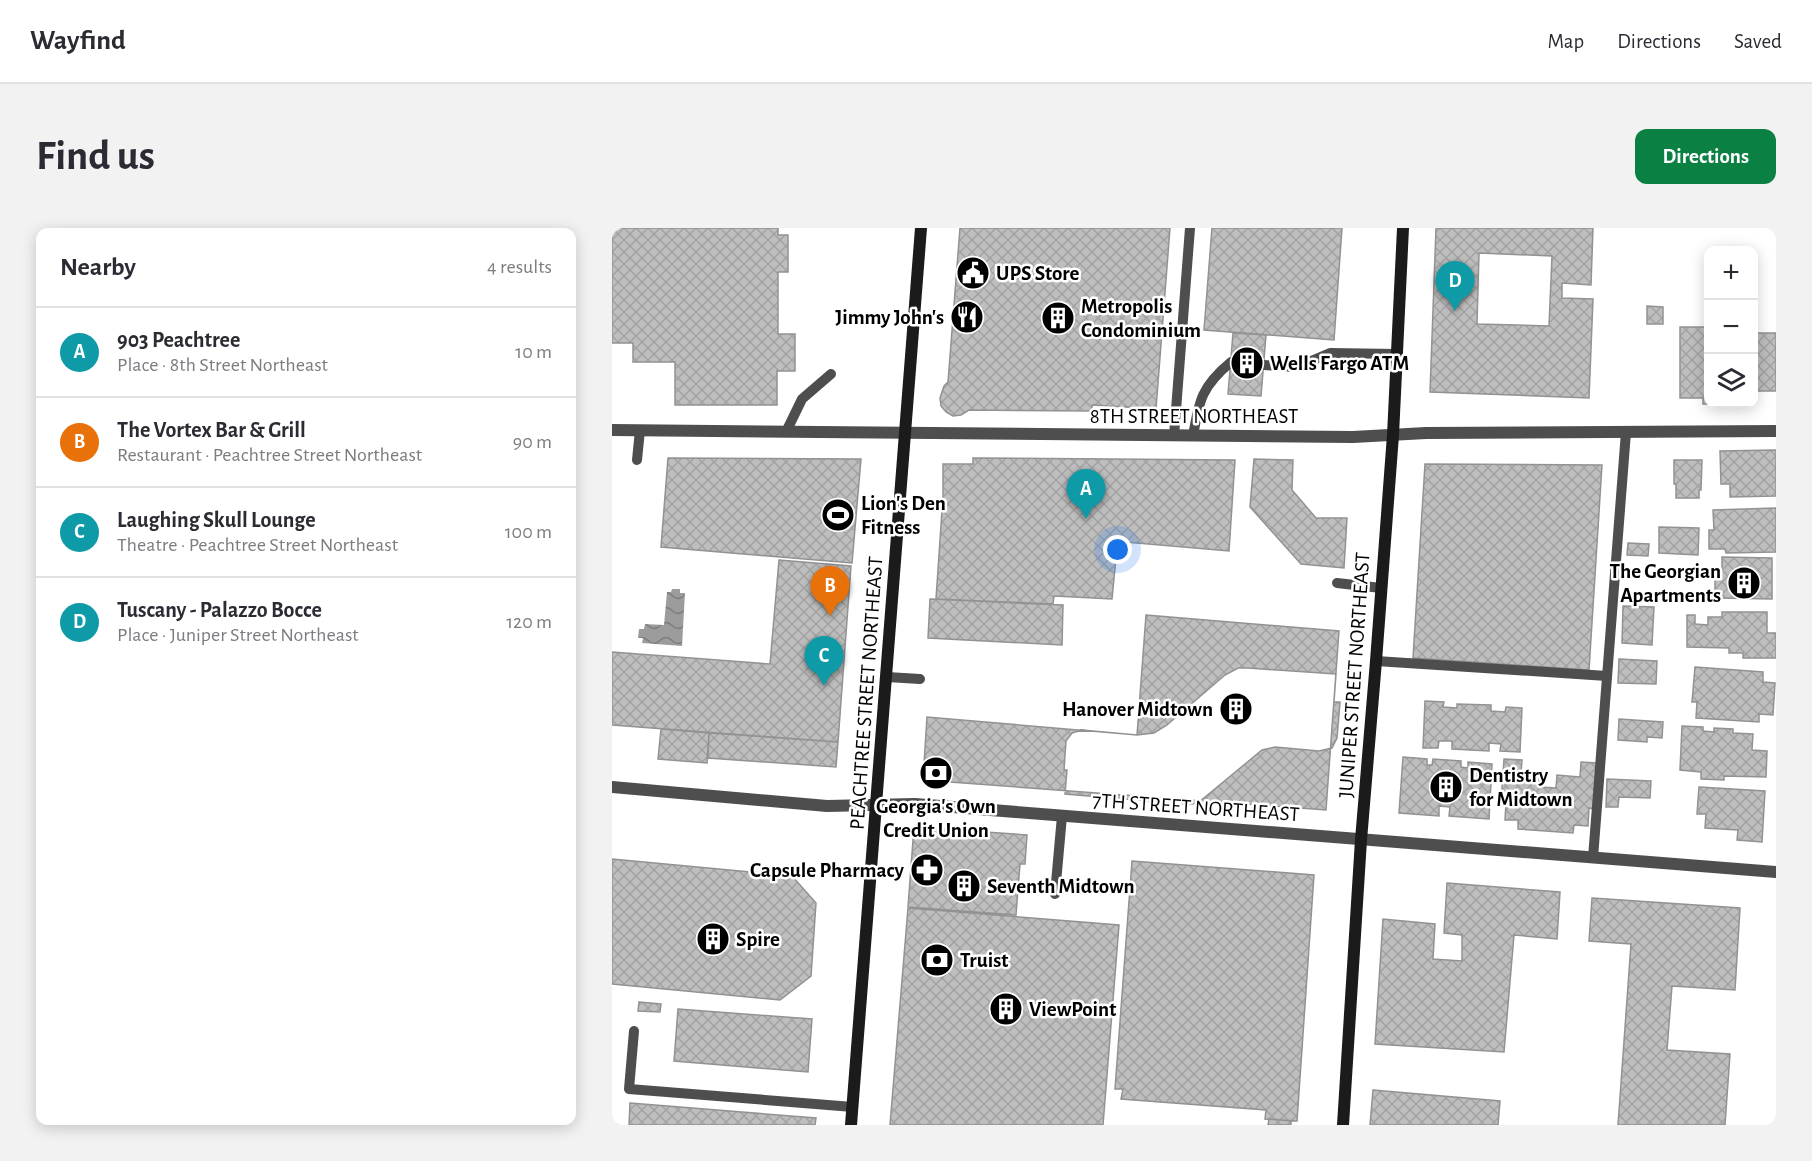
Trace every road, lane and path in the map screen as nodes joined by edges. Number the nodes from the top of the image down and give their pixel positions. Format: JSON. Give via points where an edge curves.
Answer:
{"nodes":[{"id":1,"x":921,"y":228,"type":"edge"},
{"id":2,"x":1190,"y":228,"type":"edge"},
{"id":3,"x":1403,"y":228,"type":"edge"},
{"id":4,"x":1397,"y":354,"type":"junction"},
{"id":5,"x":1231,"y":362,"type":"dead end"},
{"id":6,"x":1263,"y":365,"type":"dead end"},
{"id":7,"x":831,"y":374,"type":"dead end"},
{"id":8,"x":612,"y":430,"type":"edge"},
{"id":9,"x":640,"y":430,"type":"junction"},
{"id":10,"x":1776,"y":431,"type":"edge"},
{"id":11,"x":786,"y":432,"type":"junction"},
{"id":12,"x":1626,"y":432,"type":"junction"},
{"id":13,"x":906,"y":434,"type":"junction"},
{"id":14,"x":1393,"y":435,"type":"junction"},
{"id":15,"x":1174,"y":436,"type":"junction"},
{"id":16,"x":1193,"y":436,"type":"junction"},
{"id":17,"x":638,"y":460,"type":"dead end"},
{"id":18,"x":1337,"y":583,"type":"dead end"},
{"id":19,"x":1381,"y":588,"type":"junction"},
{"id":20,"x":1376,"y":662,"type":"junction"},
{"id":21,"x":1607,"y":676,"type":"junction"},
{"id":22,"x":886,"y":677,"type":"junction"},
{"id":23,"x":920,"y":679,"type":"dead end"},
{"id":24,"x":612,"y":787,"type":"edge"},
{"id":25,"x":876,"y":804,"type":"junction"},
{"id":26,"x":1062,"y":816,"type":"junction"},
{"id":27,"x":1361,"y":840,"type":"junction"},
{"id":28,"x":1593,"y":858,"type":"junction"},
{"id":29,"x":1776,"y":872,"type":"edge"},
{"id":30,"x":1055,"y":894,"type":"dead end"},
{"id":31,"x":634,"y":1031,"type":"dead end"},
{"id":32,"x":853,"y":1107,"type":"junction"},
{"id":33,"x":851,"y":1125,"type":"edge"},
{"id":34,"x":1343,"y":1125,"type":"edge"}],
"edges":[{"from":1,"to":13,"type":"main road","name":"PEACHTREE STREET NORTHEAST"},
{"from":2,"to":15,"type":"lane"},
{"from":3,"to":4,"type":"main road","name":"JUNIPER STREET NORTHEAST"},
{"from":4,"to":6,"type":"lane","via":[[1330,353],[1297,367]]},
{"from":4,"to":14,"type":"main road","name":"JUNIPER STREET NORTHEAST"},
{"from":5,"to":16,"type":"lane","via":[[1207,385]]},
{"from":7,"to":11,"type":"lane","via":[[802,399]]},
{"from":8,"to":9,"type":"street","name":"8TH STREET NORTHEAST"},
{"from":9,"to":11,"type":"street","name":"8TH STREET NORTHEAST"},
{"from":9,"to":17,"type":"lane"},
{"from":10,"to":12,"type":"street","name":"8TH STREET NORTHEAST"},
{"from":11,"to":13,"type":"street","name":"8TH STREET NORTHEAST"},
{"from":12,"to":14,"type":"street","name":"8TH STREET NORTHEAST"},
{"from":12,"to":21,"type":"lane"},
{"from":13,"to":15,"type":"street","name":"8TH STREET NORTHEAST"},
{"from":13,"to":22,"type":"main road","name":"PEACHTREE STREET NORTHEAST"},
{"from":14,"to":16,"type":"street","name":"8TH STREET NORTHEAST"},
{"from":14,"to":19,"type":"main road","name":"JUNIPER STREET NORTHEAST"},
{"from":15,"to":16,"type":"street","name":"8TH STREET NORTHEAST"},
{"from":18,"to":19,"type":"lane"},
{"from":19,"to":20,"type":"main road","name":"JUNIPER STREET NORTHEAST"},
{"from":20,"to":21,"type":"lane"},
{"from":20,"to":27,"type":"main road","name":"JUNIPER STREET NORTHEAST"},
{"from":21,"to":28,"type":"lane"},
{"from":22,"to":23,"type":"lane"},
{"from":22,"to":25,"type":"main road","name":"PEACHTREE STREET NORTHEAST"},
{"from":24,"to":25,"type":"street","name":"7TH STREET NORTHEAST","via":[[827,806]]},
{"from":25,"to":26,"type":"street","name":"7TH STREET NORTHEAST"},
{"from":25,"to":32,"type":"main road","name":"PEACHTREE STREET NORTHEAST"},
{"from":26,"to":27,"type":"street","name":"7TH STREET NORTHEAST"},
{"from":26,"to":30,"type":"lane"},
{"from":27,"to":28,"type":"street","name":"7TH STREET NORTHEAST"},
{"from":27,"to":34,"type":"main road","name":"JUNIPER STREET NORTHEAST"},
{"from":28,"to":29,"type":"street","name":"7TH STREET NORTHEAST"},
{"from":31,"to":32,"type":"lane","via":[[629,1089]]},
{"from":32,"to":33,"type":"main road","name":"PEACHTREE STREET NORTHEAST"}]}
